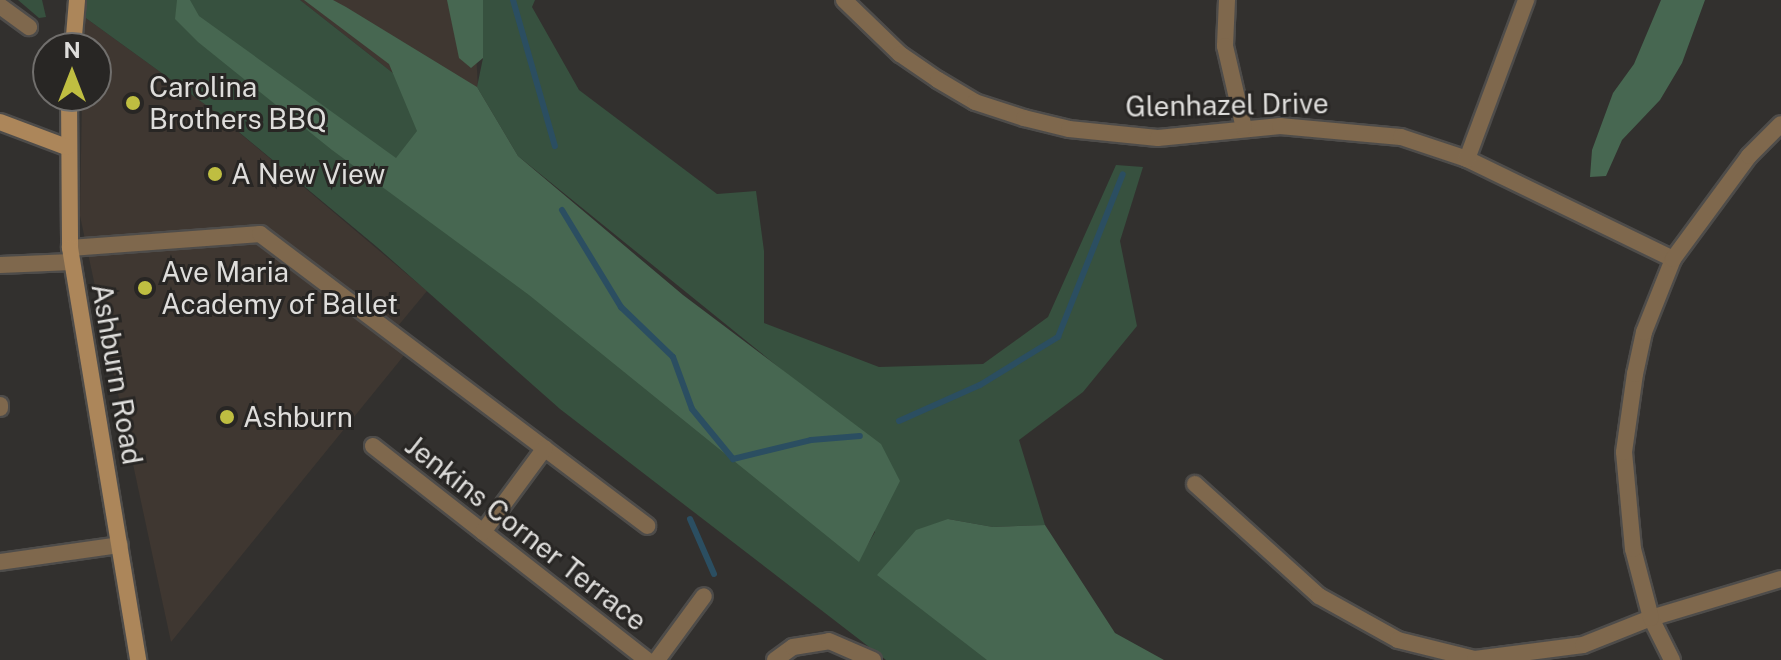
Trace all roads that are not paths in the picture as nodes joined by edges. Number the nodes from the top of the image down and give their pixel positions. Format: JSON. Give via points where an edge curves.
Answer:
{"nodes":[{"id":1,"x":77,"y":0,"type":"edge"},
{"id":2,"x":844,"y":0,"type":"edge"},
{"id":3,"x":1227,"y":0,"type":"edge"},
{"id":4,"x":1526,"y":0,"type":"edge"},
{"id":5,"x":0,"y":6,"type":"edge"},
{"id":6,"x":29,"y":27,"type":"dead end"},
{"id":7,"x":74,"y":32,"type":"edge"},
{"id":8,"x":68,"y":112,"type":"edge"},
{"id":9,"x":0,"y":122,"type":"edge"},
{"id":10,"x":1781,"y":124,"type":"edge"},
{"id":11,"x":1244,"y":128,"type":"junction"},
{"id":12,"x":66,"y":147,"type":"junction"},
{"id":13,"x":1467,"y":159,"type":"junction"},
{"id":14,"x":71,"y":255,"type":"junction"},
{"id":15,"x":1673,"y":259,"type":"junction"},
{"id":16,"x":0,"y":265,"type":"edge"},
{"id":17,"x":373,"y":446,"type":"dead end"},
{"id":18,"x":545,"y":448,"type":"junction"},
{"id":19,"x":1195,"y":484,"type":"dead end"},
{"id":20,"x":647,"y":526,"type":"dead end"},
{"id":21,"x":483,"y":532,"type":"junction"},
{"id":22,"x":120,"y":545,"type":"junction"},
{"id":23,"x":0,"y":562,"type":"edge"},
{"id":24,"x":1781,"y":579,"type":"edge"},
{"id":25,"x":704,"y":596,"type":"dead end"},
{"id":26,"x":1651,"y":618,"type":"junction"},
{"id":27,"x":138,"y":660,"type":"edge"},
{"id":28,"x":647,"y":660,"type":"edge"},
{"id":29,"x":657,"y":660,"type":"edge"},
{"id":30,"x":775,"y":660,"type":"edge"},
{"id":31,"x":873,"y":660,"type":"edge"},
{"id":32,"x":1672,"y":660,"type":"edge"}],
"edges":[{"from":1,"to":7,"type":"main road"},
{"from":2,"to":11,"type":"street","name":"Glenhazel Drive","via":[[900,54],[975,102],[1069,129],[1110,134],[1158,138]]},
{"from":3,"to":11,"type":"street","via":[[1225,46]]},
{"from":4,"to":13,"type":"street"},
{"from":5,"to":6,"type":"street"},
{"from":8,"to":12,"type":"main road","name":"Ashburn Road"},
{"from":9,"to":12,"type":"main road"},
{"from":10,"to":15,"type":"street","via":[[1749,156]]},
{"from":11,"to":13,"type":"street","name":"Glenhazel Drive","via":[[1349,129],[1401,137]]},
{"from":12,"to":14,"type":"main road","name":"Ashburn Road"},
{"from":13,"to":15,"type":"street","name":"Glenhazel Drive"},
{"from":14,"to":16,"type":"street"},
{"from":14,"to":18,"type":"street","via":[[260,234]]},
{"from":14,"to":22,"type":"main road","name":"Ashburn Road"},
{"from":15,"to":26,"type":"street","via":[[1644,332],[1624,452],[1633,549]]},
{"from":17,"to":21,"type":"street","name":"Jenkins Corner Terrace"},
{"from":18,"to":20,"type":"street"},
{"from":18,"to":21,"type":"street"},
{"from":19,"to":26,"type":"street","via":[[1319,596],[1398,640],[1434,652],[1475,659],[1531,656],[1583,645]]},
{"from":21,"to":28,"type":"street","name":"Jenkins Corner Terrace"},
{"from":22,"to":23,"type":"street"},
{"from":22,"to":27,"type":"main road","name":"Ashburn Road"},
{"from":24,"to":26,"type":"street"},
{"from":25,"to":29,"type":"street"},
{"from":26,"to":32,"type":"street"},
{"from":30,"to":31,"type":"street","via":[[793,647],[829,641]]}]}
